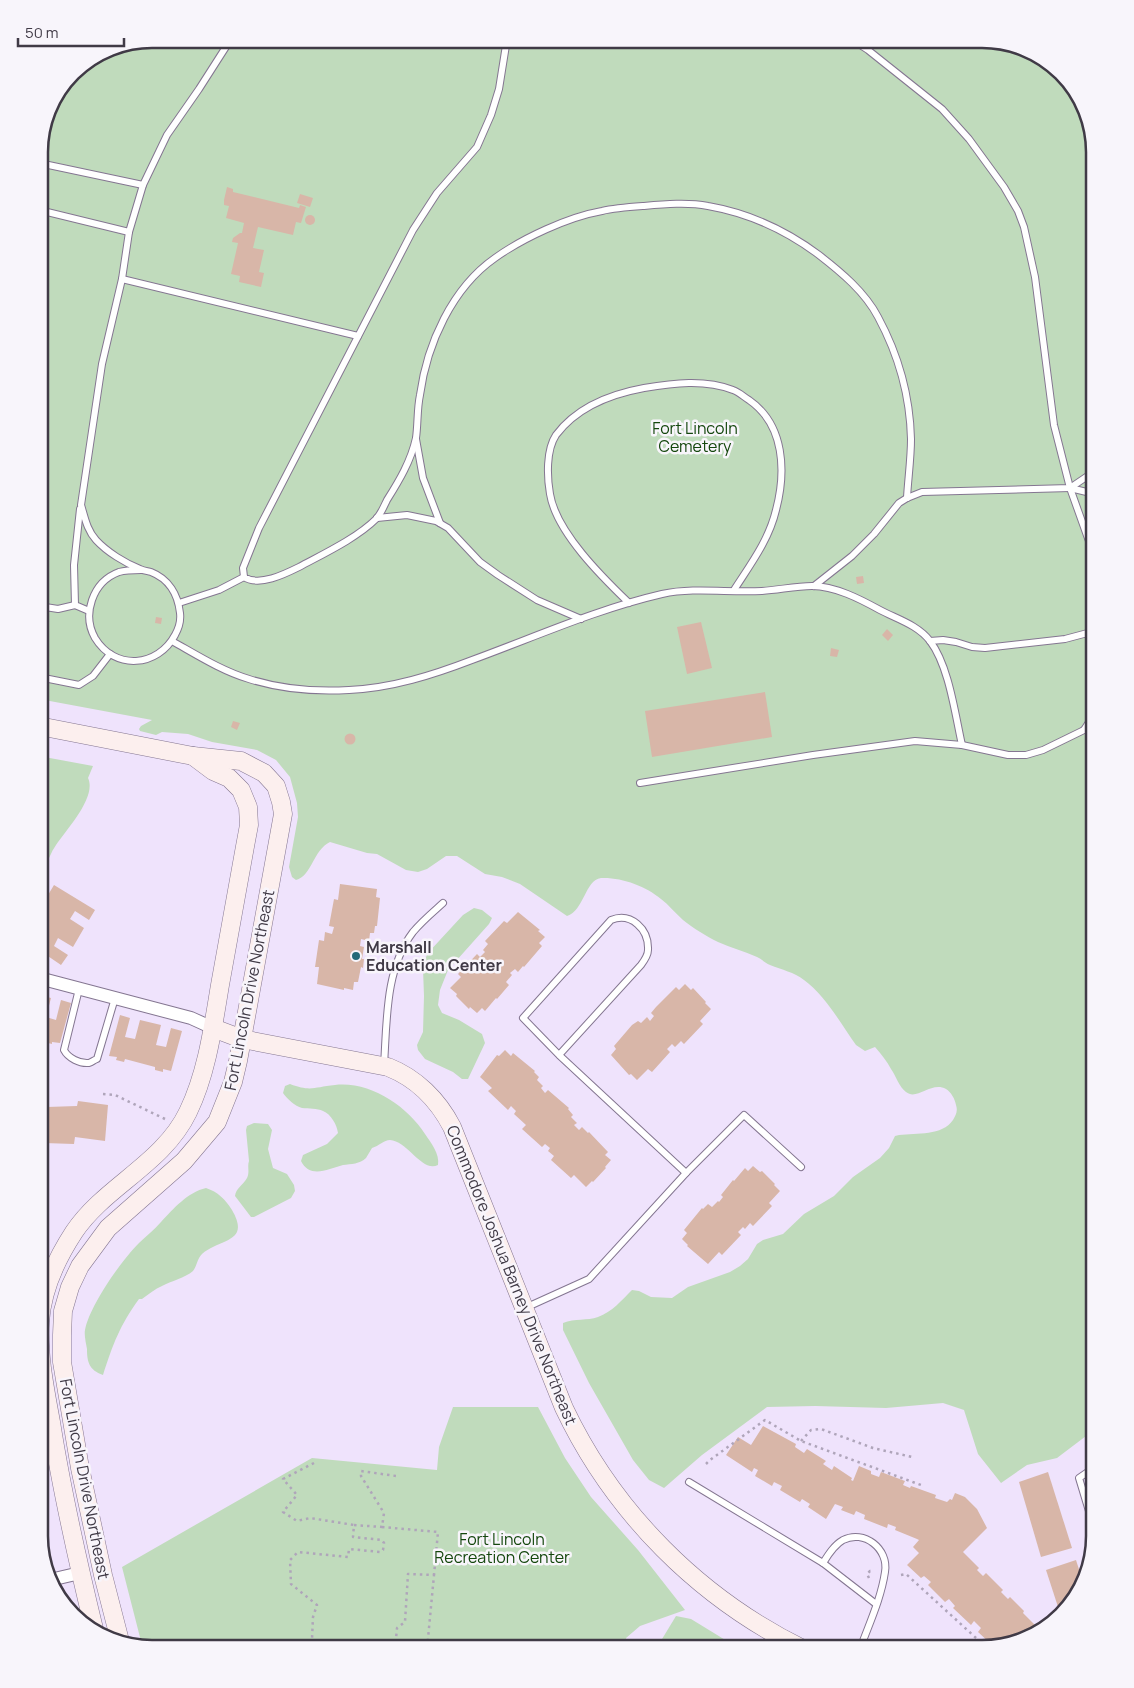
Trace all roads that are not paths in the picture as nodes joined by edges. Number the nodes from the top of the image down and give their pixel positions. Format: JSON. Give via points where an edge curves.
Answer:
{"nodes":[{"id":1,"x":224,"y":48,"type":"edge"},
{"id":2,"x":506,"y":48,"type":"edge"},
{"id":3,"x":865,"y":48,"type":"edge"},
{"id":4,"x":48,"y":165,"type":"edge"},
{"id":5,"x":143,"y":186,"type":"junction"},
{"id":6,"x":48,"y":212,"type":"edge"},
{"id":7,"x":130,"y":232,"type":"junction"},
{"id":8,"x":122,"y":279,"type":"junction"},
{"id":9,"x":358,"y":336,"type":"junction"},
{"id":10,"x":416,"y":439,"type":"junction"},
{"id":11,"x":1086,"y":478,"type":"edge"},
{"id":12,"x":1070,"y":488,"type":"junction"},
{"id":13,"x":1086,"y":492,"type":"edge"},
{"id":14,"x":907,"y":498,"type":"junction"},
{"id":15,"x":81,"y":505,"type":"junction"},
{"id":16,"x":377,"y":518,"type":"junction"},
{"id":17,"x":441,"y":524,"type":"junction"},
{"id":18,"x":1086,"y":533,"type":"edge"},
{"id":19,"x":141,"y":570,"type":"junction"},
{"id":20,"x":244,"y":577,"type":"junction"},
{"id":21,"x":814,"y":586,"type":"junction"},
{"id":22,"x":734,"y":590,"type":"junction"},
{"id":23,"x":629,"y":602,"type":"junction"},
{"id":24,"x":179,"y":603,"type":"junction"},
{"id":25,"x":75,"y":605,"type":"junction"},
{"id":26,"x":48,"y":607,"type":"edge"},
{"id":27,"x":89,"y":610,"type":"junction"},
{"id":28,"x":581,"y":619,"type":"junction"},
{"id":29,"x":1086,"y":634,"type":"edge"},
{"id":30,"x":172,"y":641,"type":"junction"},
{"id":31,"x":930,"y":641,"type":"junction"},
{"id":32,"x":110,"y":654,"type":"junction"},
{"id":33,"x":48,"y":679,"type":"edge"},
{"id":34,"x":1086,"y":727,"type":"edge"},
{"id":35,"x":48,"y":728,"type":"edge"},
{"id":36,"x":1084,"y":730,"type":"joint"},
{"id":37,"x":962,"y":744,"type":"junction"},
{"id":38,"x":193,"y":756,"type":"junction"},
{"id":39,"x":640,"y":783,"type":"dead end"},
{"id":40,"x":443,"y":903,"type":"dead end"},
{"id":41,"x":48,"y":980,"type":"edge"},
{"id":42,"x":79,"y":989,"type":"junction"},
{"id":43,"x":114,"y":998,"type":"junction"},
{"id":44,"x":213,"y":1028,"type":"junction"},
{"id":45,"x":242,"y":1039,"type":"junction"},
{"id":46,"x":559,"y":1055,"type":"junction"},
{"id":47,"x":384,"y":1066,"type":"junction"},
{"id":48,"x":801,"y":1167,"type":"dead end"},
{"id":49,"x":686,"y":1173,"type":"junction"},
{"id":50,"x":48,"y":1286,"type":"edge"},
{"id":51,"x":524,"y":1308,"type":"junction"},
{"id":52,"x":48,"y":1405,"type":"edge"},
{"id":53,"x":1086,"y":1473,"type":"edge"},
{"id":54,"x":689,"y":1482,"type":"dead end"},
{"id":55,"x":1086,"y":1499,"type":"edge"},
{"id":56,"x":823,"y":1563,"type":"junction"},
{"id":57,"x":80,"y":1573,"type":"junction"},
{"id":58,"x":56,"y":1579,"type":"edge"},
{"id":59,"x":876,"y":1604,"type":"junction"},
{"id":60,"x":92,"y":1622,"type":"edge"},
{"id":61,"x":118,"y":1635,"type":"edge"},
{"id":62,"x":786,"y":1640,"type":"edge"},
{"id":63,"x":863,"y":1640,"type":"edge"}],
"edges":[{"from":1,"to":5,"type":"lane","via":[[167,135]]},
{"from":2,"to":9,"type":"lane","via":[[499,89],[477,147],[437,192],[413,230]]},
{"from":3,"to":12,"type":"lane","via":[[942,109],[969,139],[1018,211],[1035,277],[1054,425]]},
{"from":4,"to":5,"type":"lane"},
{"from":5,"to":7,"type":"lane"},
{"from":6,"to":7,"type":"lane"},
{"from":7,"to":8,"type":"lane"},
{"from":8,"to":9,"type":"lane"},
{"from":8,"to":15,"type":"lane","via":[[102,364]]},
{"from":9,"to":20,"type":"lane","via":[[259,528],[243,568]]},
{"from":10,"to":14,"type":"lane","via":[[420,394],[439,330],[470,280],[493,259],[547,229],[600,211],[662,204],[705,205],[737,212],[804,244],[834,266],[860,292],[877,316],[897,361],[908,403],[911,441]]},
{"from":10,"to":16,"type":"lane","via":[[405,469]]},
{"from":10,"to":17,"type":"lane","via":[[423,478]]},
{"from":11,"to":12,"type":"lane"},
{"from":12,"to":13,"type":"lane"},
{"from":12,"to":14,"type":"lane","via":[[922,492]]},
{"from":12,"to":18,"type":"lane"},
{"from":14,"to":21,"type":"lane","via":[[852,556]]},
{"from":15,"to":19,"type":"lane","via":[[96,539],[115,556]]},
{"from":15,"to":25,"type":"lane","via":[[74,565]]},
{"from":16,"to":17,"type":"lane","via":[[408,515]]},
{"from":16,"to":20,"type":"lane","via":[[339,546],[293,570],[261,581],[250,581]]},
{"from":17,"to":28,"type":"lane","via":[[498,575],[537,600]]},
{"from":19,"to":24,"type":"lane","via":[[167,582]]},
{"from":19,"to":27,"type":"lane","via":[[128,570],[106,579],[92,597]]},
{"from":20,"to":24,"type":"lane","via":[[219,590]]},
{"from":21,"to":22,"type":"lane"},
{"from":21,"to":31,"type":"lane","via":[[861,600],[915,627]]},
{"from":22,"to":23,"type":"lane","via":[[695,590]]},
{"from":22,"to":23,"type":"lane","via":[[765,540],[776,512],[782,462],[777,436],[767,418],[735,390],[684,382],[622,392],[592,404],[569,421],[555,437],[550,453],[550,496],[558,516],[580,552]]},
{"from":23,"to":28,"type":"lane"},
{"from":24,"to":30,"type":"lane","via":[[181,616]]},
{"from":25,"to":26,"type":"lane"},
{"from":25,"to":27,"type":"lane"},
{"from":27,"to":32,"type":"lane","via":[[92,632]]},
{"from":28,"to":30,"type":"lane","via":[[408,682],[350,690],[317,690],[248,679],[216,666]]},
{"from":29,"to":31,"type":"lane","via":[[1065,640],[985,648],[943,640]]},
{"from":30,"to":32,"type":"lane","via":[[164,651],[141,661]]},
{"from":31,"to":37,"type":"lane","via":[[941,660]]},
{"from":32,"to":33,"type":"lane","via":[[93,676],[79,685]]},
{"from":34,"to":36,"type":"lane"},
{"from":35,"to":38,"type":"street","name":"Fort Lincoln Drive Northeast"},
{"from":36,"to":37,"type":"lane","via":[[1026,755],[1008,755]]},
{"from":37,"to":39,"type":"lane","via":[[915,741],[813,754]]},
{"from":38,"to":44,"type":"street","name":"Fort Lincoln Drive Northeast","via":[[229,778],[241,790],[248,807],[249,825]]},
{"from":38,"to":45,"type":"street","name":"Fort Lincoln Drive Northeast","via":[[241,761],[264,772],[276,786],[282,802],[283,814]]},
{"from":40,"to":47,"type":"lane","via":[[413,932],[392,975]]},
{"from":41,"to":42,"type":"street"},
{"from":42,"to":43,"type":"street"},
{"from":42,"to":43,"type":"lane","via":[[64,1050],[75,1060],[89,1063],[97,1059]]},
{"from":43,"to":44,"type":"street","via":[[192,1018]]},
{"from":44,"to":45,"type":"street","name":"Commodore Joshua Barney Drive Northeast"},
{"from":44,"to":50,"type":"street","name":"Fort Lincoln Drive Northeast","via":[[195,1097],[176,1134],[89,1213],[62,1252]]},
{"from":45,"to":47,"type":"street","name":"Commodore Joshua Barney Drive Northeast"},
{"from":45,"to":61,"type":"street","name":"Fort Lincoln Drive Northeast","via":[[233,1082],[217,1122],[184,1161],[108,1228],[80,1266],[63,1311],[62,1362],[103,1575]]},
{"from":46,"to":46,"type":"lane","via":[[523,1018],[611,920],[627,918],[637,923],[647,940],[648,952],[641,965]]},
{"from":46,"to":49,"type":"lane"},
{"from":47,"to":51,"type":"street","name":"Commodore Joshua Barney Drive Northeast","via":[[419,1085],[448,1119]]},
{"from":48,"to":49,"type":"lane","via":[[744,1115]]},
{"from":49,"to":51,"type":"lane","via":[[589,1279]]},
{"from":51,"to":62,"type":"street","name":"Commodore Joshua Barney Drive Northeast","via":[[576,1433],[627,1509],[663,1549],[708,1590],[748,1619]]},
{"from":52,"to":57,"type":"street","name":"Fort Lincoln Drive Northeast"},
{"from":53,"to":55,"type":"lane","via":[[1080,1478]]},
{"from":54,"to":56,"type":"lane"},
{"from":56,"to":59,"type":"lane"},
{"from":56,"to":59,"type":"lane","via":[[841,1541],[853,1536],[867,1539],[884,1558],[885,1571]]},
{"from":57,"to":58,"type":"street"},
{"from":57,"to":60,"type":"street","name":"Fort Lincoln Drive Northeast"},
{"from":59,"to":63,"type":"lane"}]}
